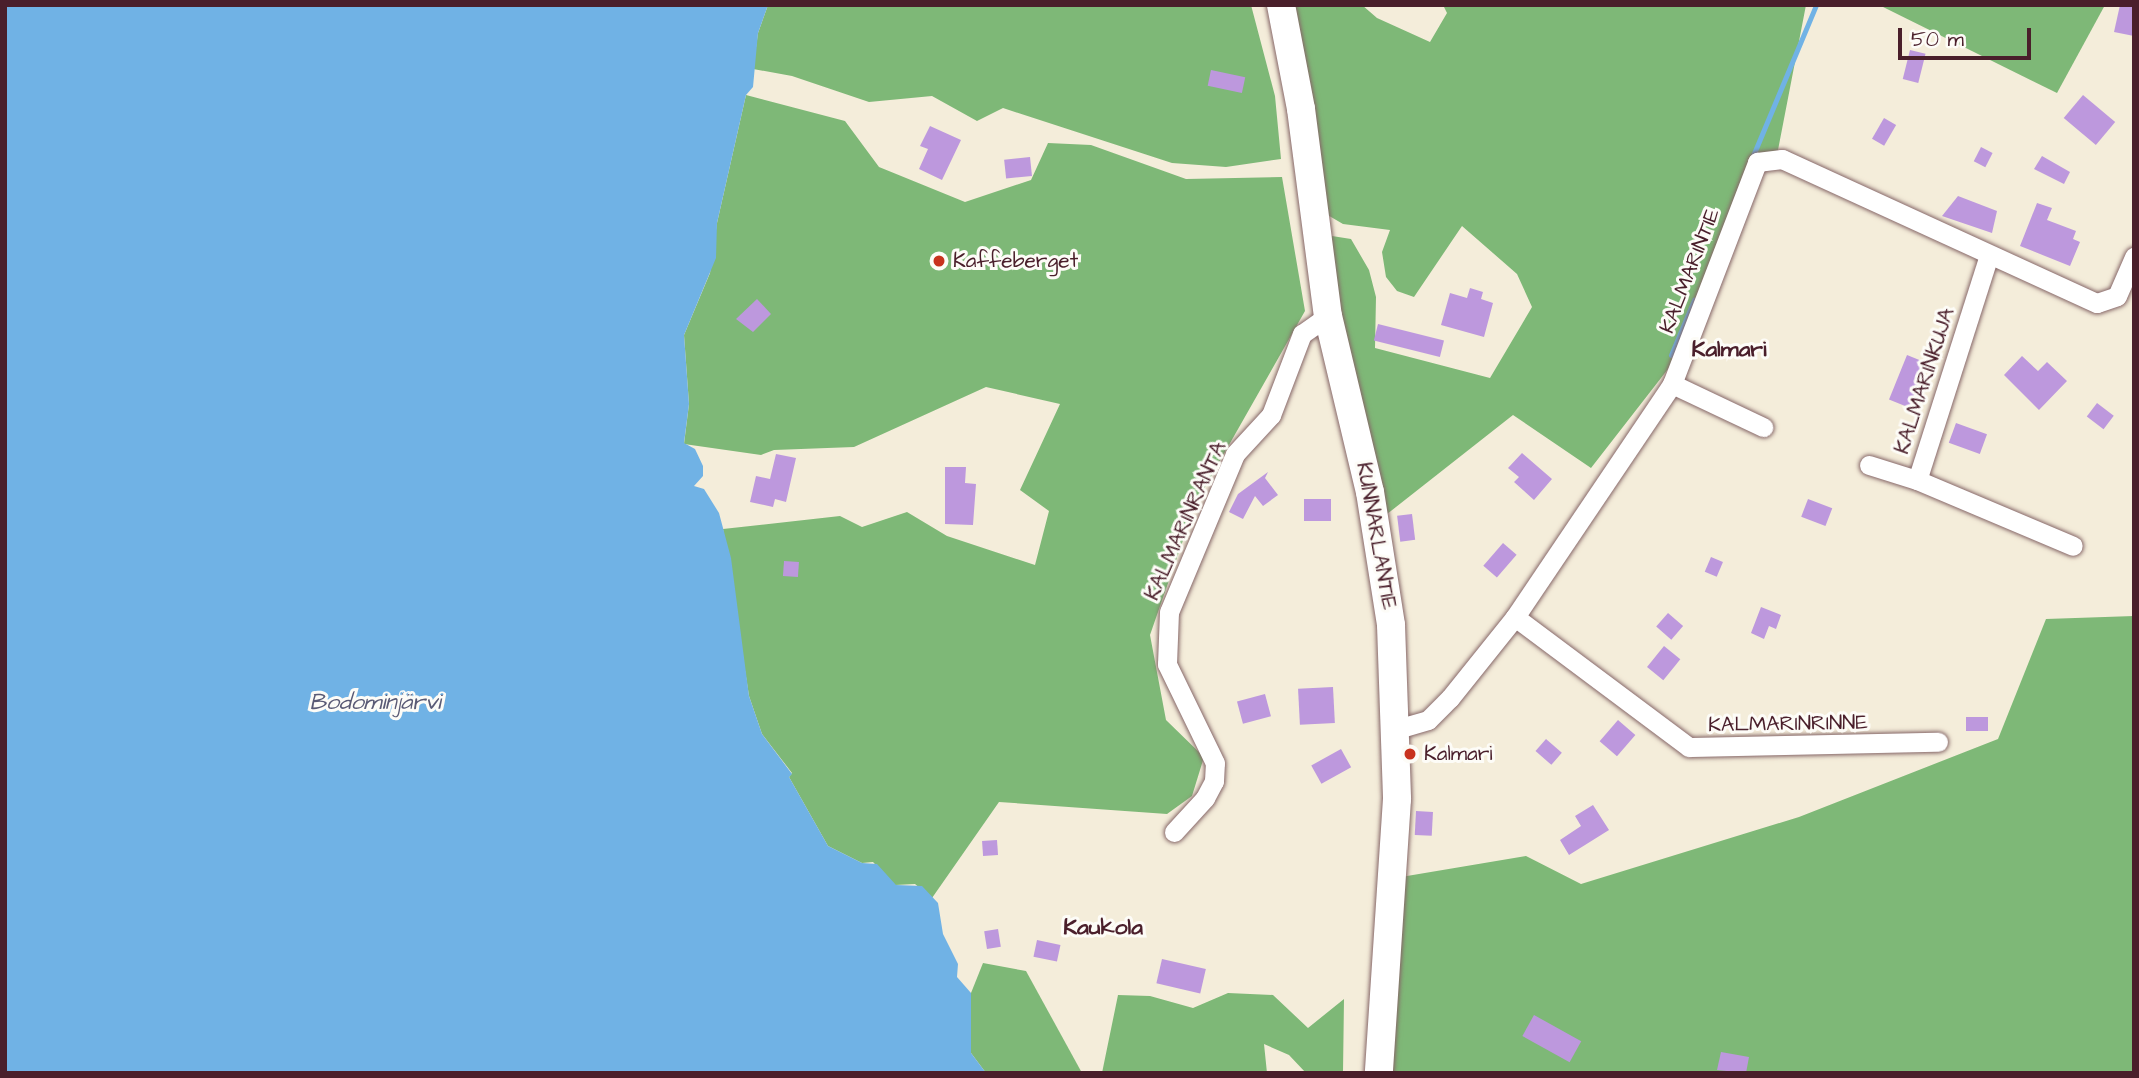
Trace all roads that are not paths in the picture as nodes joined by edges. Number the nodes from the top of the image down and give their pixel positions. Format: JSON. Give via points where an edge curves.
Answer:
{"nodes":[{"id":1,"x":1281,"y":5,"type":"edge"},
{"id":2,"x":1989,"y":255,"type":"junction"},
{"id":3,"x":2134,"y":257,"type":"edge"},
{"id":4,"x":1328,"y":316,"type":"junction"},
{"id":5,"x":1672,"y":384,"type":"junction"},
{"id":6,"x":1763,"y":427,"type":"dead end"},
{"id":7,"x":1869,"y":465,"type":"dead end"},
{"id":8,"x":1917,"y":480,"type":"junction"},
{"id":9,"x":2073,"y":545,"type":"dead end"},
{"id":10,"x":1515,"y":617,"type":"junction"},
{"id":11,"x":1397,"y":730,"type":"junction"},
{"id":12,"x":1938,"y":742,"type":"dead end"},
{"id":13,"x":1174,"y":832,"type":"dead end"},
{"id":14,"x":1379,"y":1073,"type":"edge"}],
"edges":[{"from":1,"to":4,"type":"main road","name":"KUNNARLANTIE","via":[[1301,109]]},
{"from":2,"to":3,"type":"street","name":"KALMARINTIE","via":[[2097,303],[2117,296]]},
{"from":2,"to":5,"type":"street","name":"KALMARINTIE","via":[[1782,159],[1757,162]]},
{"from":2,"to":8,"type":"street","name":"KALMARINKUJA"},
{"from":4,"to":11,"type":"main road","name":"KUNNARLANTIE","via":[[1384,570]]},
{"from":4,"to":13,"type":"street","name":"KALMARINRANTA","via":[[1302,334],[1271,415],[1235,454],[1170,612],[1167,664],[1215,763],[1214,781],[1205,798]]},
{"from":5,"to":6,"type":"street"},
{"from":5,"to":10,"type":"street","name":"KALMARINTIE"},
{"from":7,"to":8,"type":"street"},
{"from":8,"to":9,"type":"street","name":"KALMARINKUJA"},
{"from":10,"to":11,"type":"street","name":"KALMARINTIE","via":[[1428,720]]},
{"from":10,"to":12,"type":"street","name":"KALMARINRINNE","via":[[1689,747]]},
{"from":11,"to":14,"type":"main road","name":"KUNNARLANTIE","via":[[1394,864]]}]}
